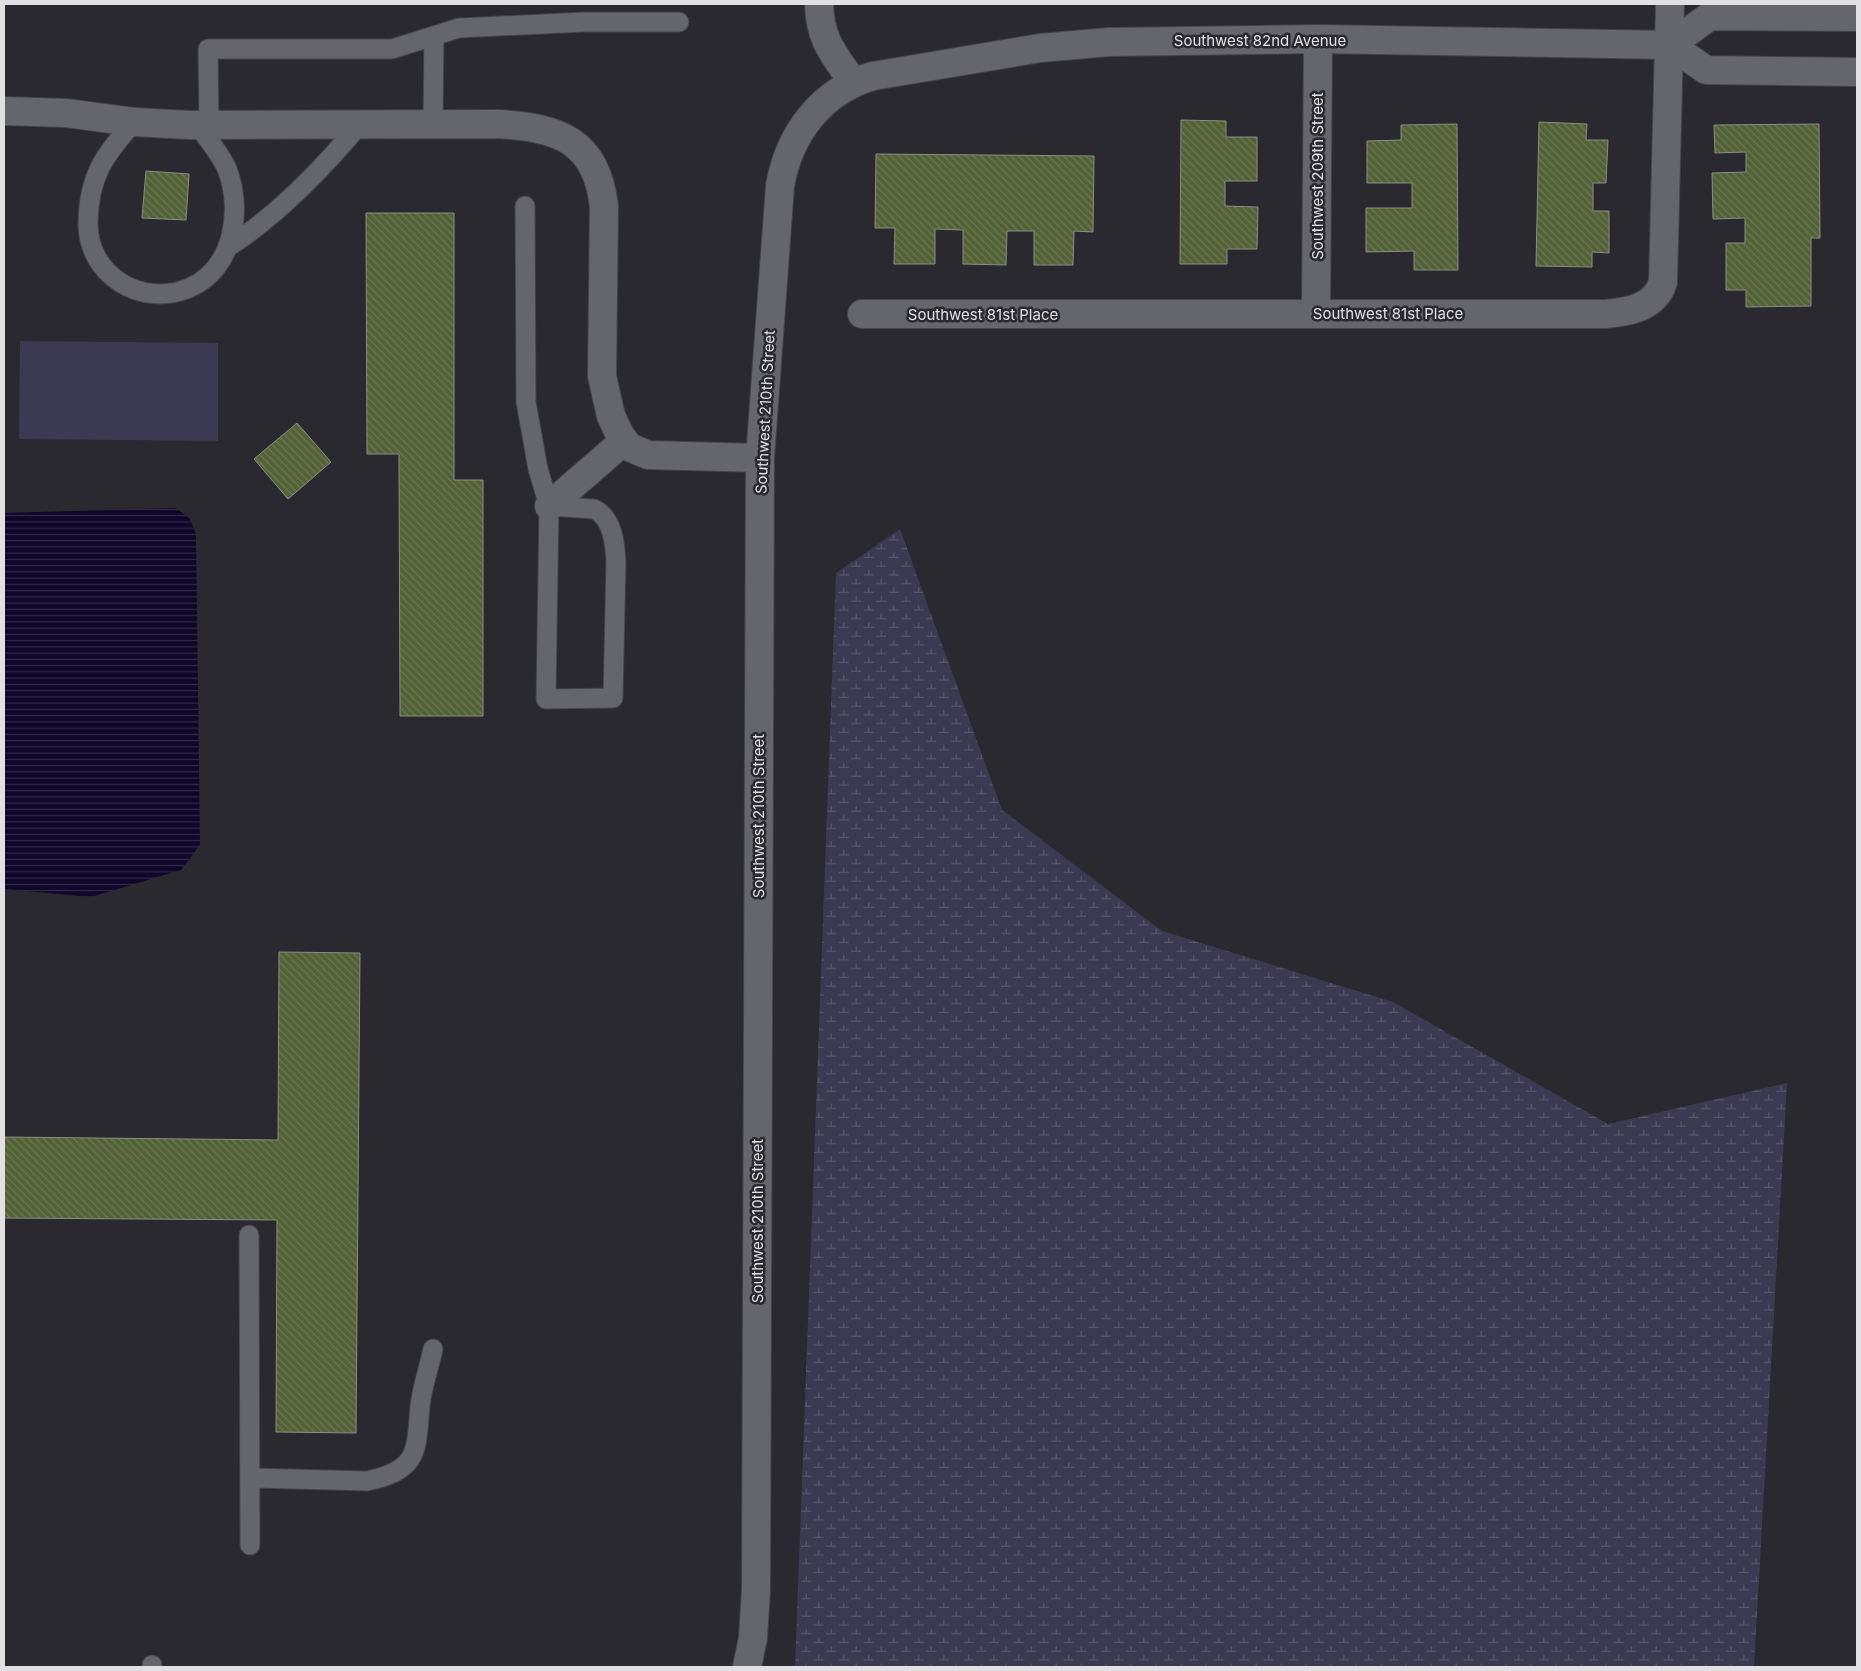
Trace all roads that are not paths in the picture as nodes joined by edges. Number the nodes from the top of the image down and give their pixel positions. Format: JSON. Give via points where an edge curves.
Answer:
{"nodes":[{"id":1,"x":819,"y":4,"type":"edge"},
{"id":2,"x":1670,"y":4,"type":"edge"},
{"id":3,"x":1857,"y":17,"type":"edge"},
{"id":4,"x":678,"y":22,"type":"dead end"},
{"id":5,"x":434,"y":36,"type":"junction"},
{"id":6,"x":1318,"y":40,"type":"junction"},
{"id":7,"x":1670,"y":45,"type":"junction"},
{"id":8,"x":1857,"y":72,"type":"edge"},
{"id":9,"x":853,"y":82,"type":"junction"},
{"id":10,"x":4,"y":111,"type":"edge"},
{"id":11,"x":134,"y":122,"type":"junction"},
{"id":12,"x":360,"y":124,"type":"junction"},
{"id":13,"x":433,"y":124,"type":"junction"},
{"id":14,"x":203,"y":125,"type":"junction"},
{"id":15,"x":525,"y":206,"type":"dead end"},
{"id":16,"x":228,"y":247,"type":"junction"},
{"id":17,"x":1316,"y":313,"type":"junction"},
{"id":18,"x":862,"y":314,"type":"dead end"},
{"id":19,"x":624,"y":441,"type":"junction"},
{"id":20,"x":760,"y":458,"type":"junction"},
{"id":21,"x":549,"y":506,"type":"junction"},
{"id":22,"x":249,"y":1235,"type":"dead end"},
{"id":23,"x":433,"y":1349,"type":"dead end"},
{"id":24,"x":250,"y":1478,"type":"junction"},
{"id":25,"x":250,"y":1545,"type":"dead end"},
{"id":26,"x":747,"y":1667,"type":"edge"}],
"edges":[{"from":1,"to":9,"type":"street","via":[[824,40]]},
{"from":2,"to":7,"type":"street","name":"Southwest 81st Place"},
{"from":3,"to":7,"type":"street","via":[[1710,16]]},
{"from":4,"to":5,"type":"lane","via":[[500,25],[460,28]]},
{"from":5,"to":13,"type":"lane"},
{"from":5,"to":14,"type":"lane","via":[[392,49],[208,49]]},
{"from":6,"to":7,"type":"street","name":"Southwest 82nd Avenue"},
{"from":6,"to":9,"type":"street","name":"Southwest 82nd Avenue","via":[[1194,39],[1074,44],[950,61]]},
{"from":6,"to":17,"type":"street","name":"Southwest 209th Street"},
{"from":7,"to":8,"type":"street","via":[[1706,70]]},
{"from":7,"to":17,"type":"street","name":"Southwest 81st Place","via":[[1663,282],[1650,302],[1631,311],[1605,314]]},
{"from":9,"to":20,"type":"street","name":"Southwest 210th Street","via":[[823,103],[801,128],[782,172]]},
{"from":10,"to":11,"type":"street","via":[[66,113]]},
{"from":11,"to":14,"type":"street"},
{"from":11,"to":16,"type":"lane","via":[[100,164],[90,194],[88,230],[94,256],[102,268],[126,287],[138,291],[178,291],[197,283],[213,270]]},
{"from":12,"to":13,"type":"street"},
{"from":12,"to":14,"type":"street"},
{"from":12,"to":16,"type":"lane","via":[[337,152],[261,224]]},
{"from":13,"to":19,"type":"street","via":[[514,125],[552,132],[587,156],[596,169],[604,207],[602,376],[611,416]]},
{"from":14,"to":16,"type":"lane","via":[[234,191],[235,219]]},
{"from":15,"to":21,"type":"lane","via":[[526,402],[538,469]]},
{"from":17,"to":18,"type":"street","name":"Southwest 81st Place"},
{"from":19,"to":20,"type":"street","via":[[639,453],[648,455]]},
{"from":19,"to":21,"type":"street"},
{"from":20,"to":26,"type":"street","name":"Southwest 210th Street","via":[[756,1588],[753,1638]]},
{"from":21,"to":21,"type":"lane","via":[[546,699],[613,698],[616,562],[608,524],[601,513],[594,510]]},
{"from":22,"to":24,"type":"lane"},
{"from":23,"to":24,"type":"lane","via":[[420,1405],[417,1445],[411,1460],[398,1471],[367,1481]]},
{"from":24,"to":25,"type":"lane"}]}
